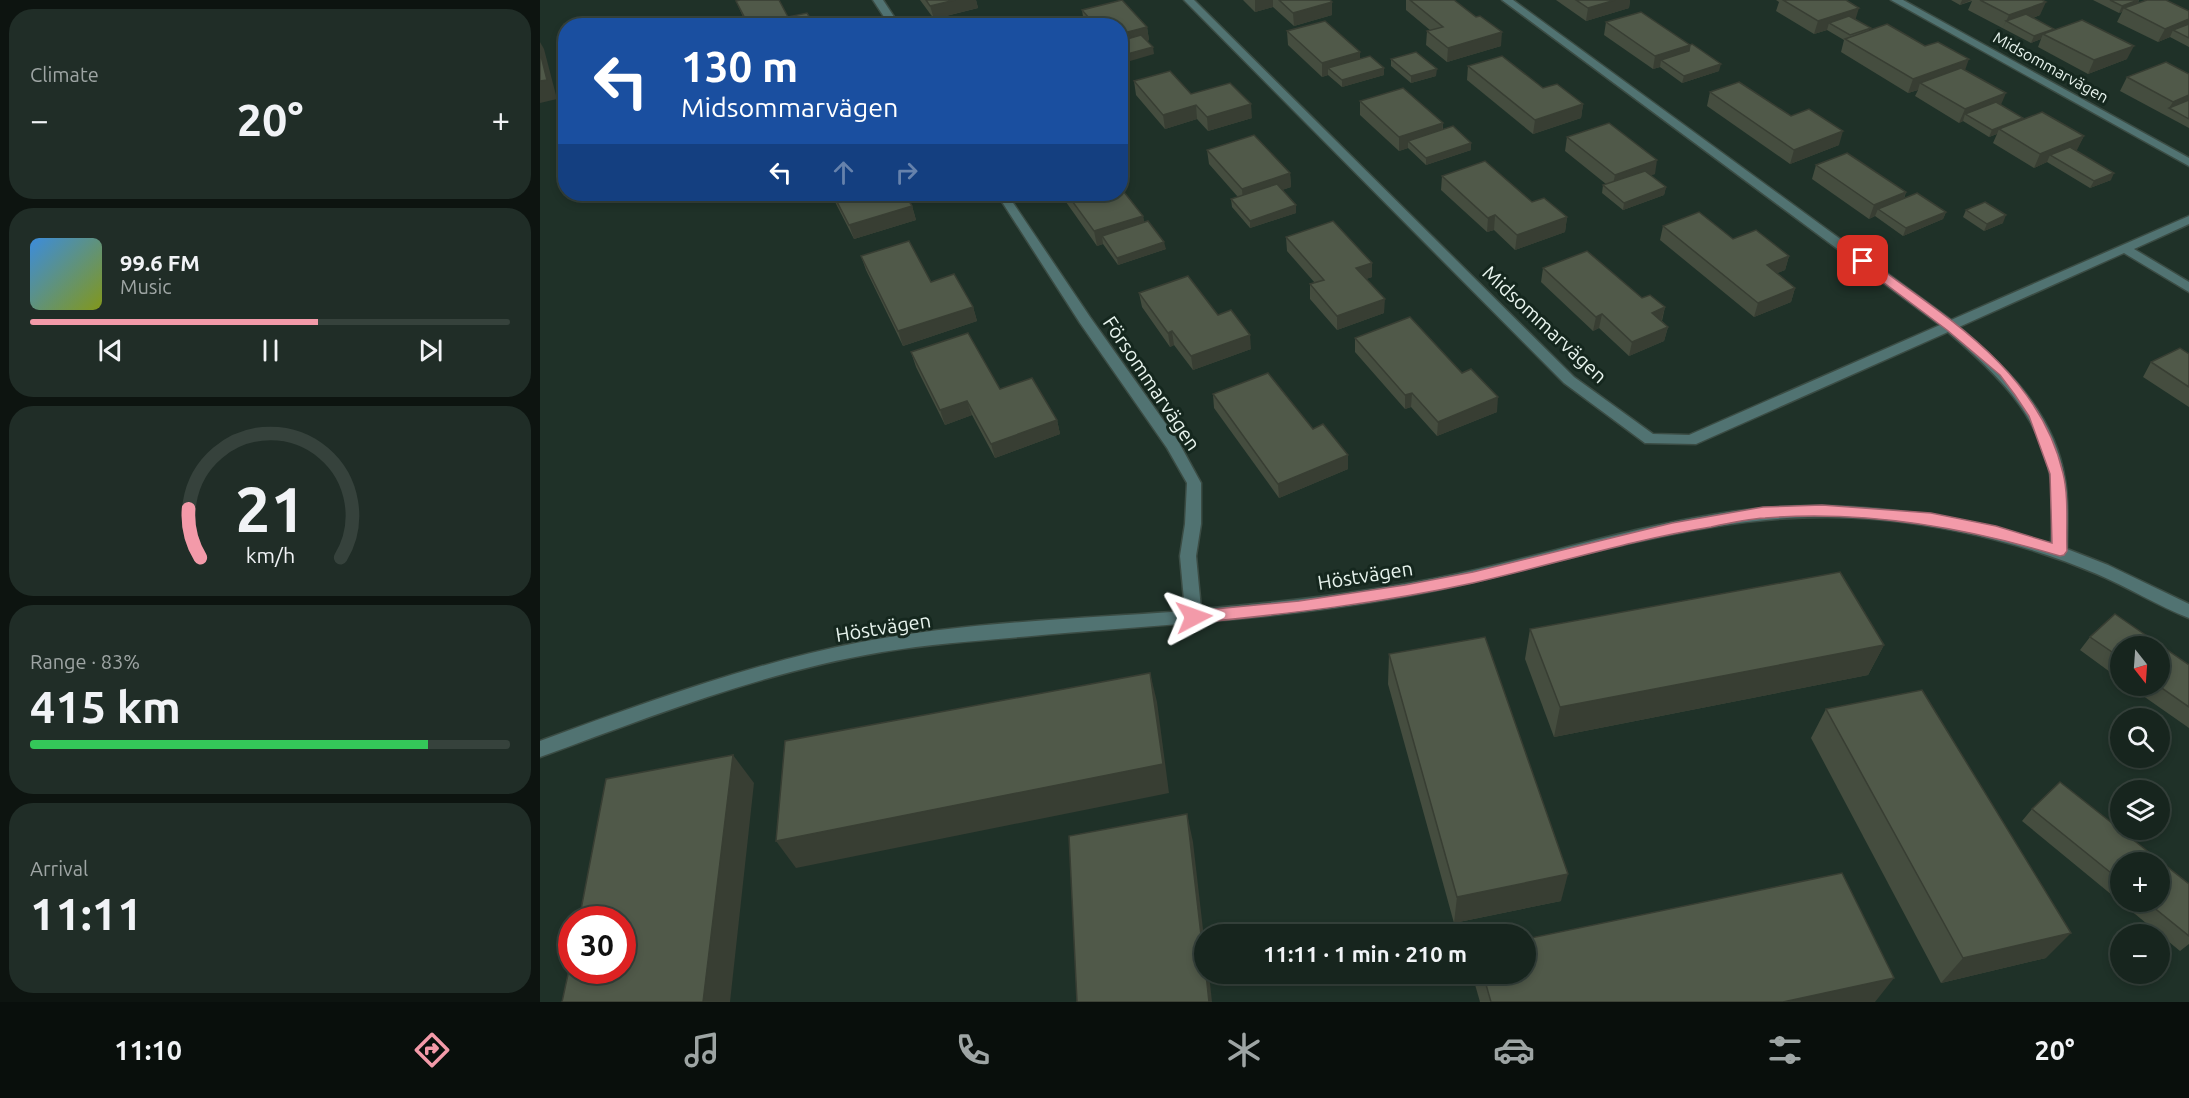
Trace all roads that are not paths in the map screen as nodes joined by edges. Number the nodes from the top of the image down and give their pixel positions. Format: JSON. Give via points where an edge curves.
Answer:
{"nodes":[{"id":1,"x":878,"y":0,"type":"edge"},
{"id":2,"x":1189,"y":0,"type":"edge"},
{"id":3,"x":1507,"y":0,"type":"edge"},
{"id":4,"x":1896,"y":0,"type":"edge"},
{"id":5,"x":890,"y":18,"type":"edge"},
{"id":6,"x":2189,"y":163,"type":"edge"},
{"id":7,"x":1007,"y":201,"type":"edge"},
{"id":8,"x":2189,"y":220,"type":"edge"},
{"id":9,"x":2126,"y":249,"type":"junction"},
{"id":10,"x":2189,"y":288,"type":"edge"},
{"id":11,"x":1951,"y":327,"type":"junction"},
{"id":12,"x":2060,"y":551,"type":"junction"},
{"id":13,"x":2189,"y":612,"type":"edge"},
{"id":14,"x":1194,"y":617,"type":"junction"},
{"id":15,"x":540,"y":749,"type":"edge"}],
"edges":[{"from":1,"to":5,"type":"street"},
{"from":2,"to":11,"type":"street","name":"Midsommarvägen","via":[[1569,380],[1650,439],[1691,440]]},
{"from":3,"to":11,"type":"street"},
{"from":4,"to":6,"type":"street","name":"Midsommarvägen"},
{"from":7,"to":14,"type":"street","name":"Försommarvägen","via":[[1173,445],[1194,483],[1188,556]]},
{"from":8,"to":9,"type":"street","name":"Midsommarvägen"},
{"from":9,"to":10,"type":"street"},
{"from":9,"to":11,"type":"street","name":"Midsommarvägen"},
{"from":11,"to":12,"type":"street","via":[[2004,372],[2035,415],[2057,474]]},
{"from":12,"to":13,"type":"street","name":"Höstvägen","via":[[2127,579]]},
{"from":12,"to":14,"type":"street","name":"Höstvägen","via":[[1996,532],[1931,519],[1822,511],[1763,512],[1672,528],[1405,591]]},
{"from":14,"to":15,"type":"street","name":"Höstvägen","via":[[978,634],[858,650],[683,696]]}]}
